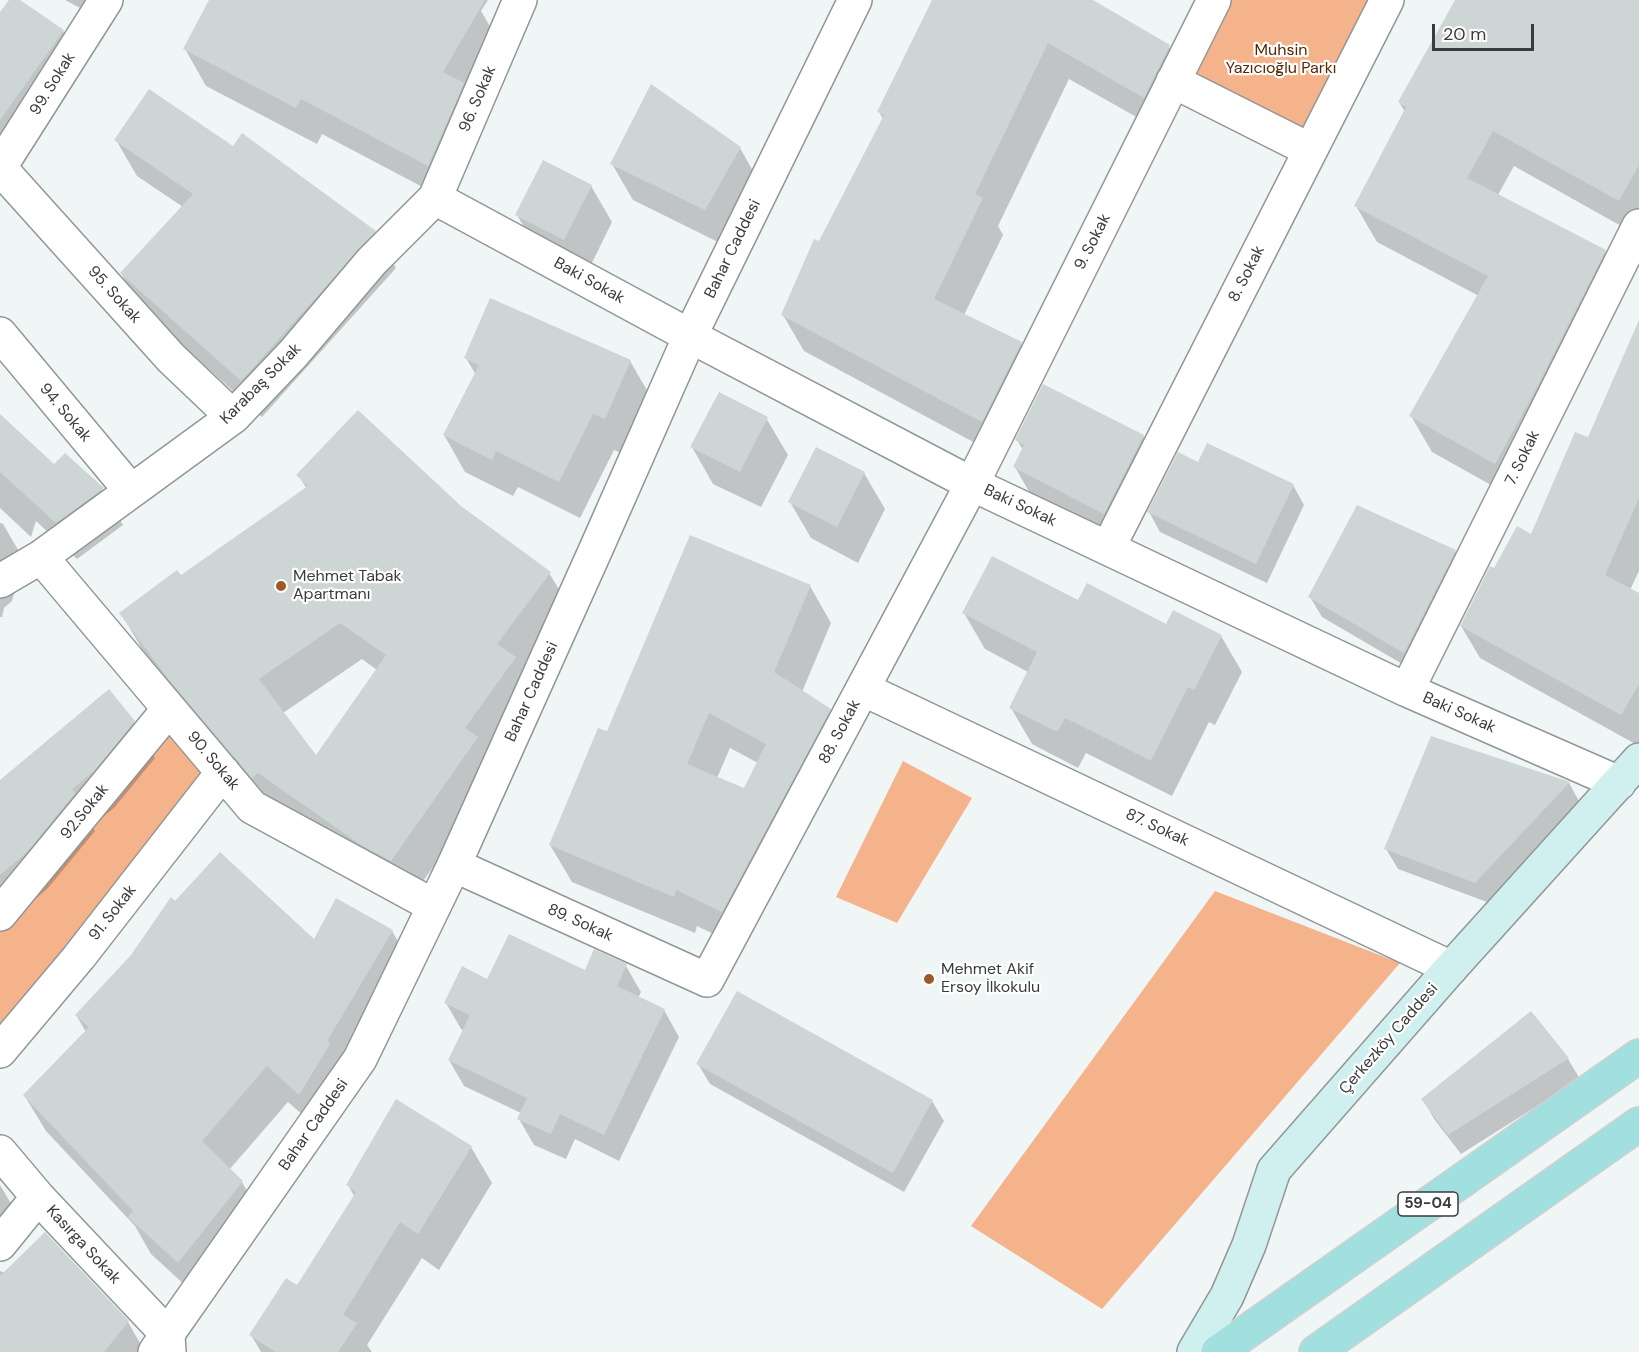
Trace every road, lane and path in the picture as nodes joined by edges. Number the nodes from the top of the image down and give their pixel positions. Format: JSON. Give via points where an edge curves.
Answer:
{"nodes":[{"id":1,"x":106,"y":0,"type":"edge"},
{"id":2,"x":520,"y":0,"type":"edge"},
{"id":3,"x":855,"y":0,"type":"edge"},
{"id":4,"x":1214,"y":0,"type":"edge"},
{"id":5,"x":1387,"y":0,"type":"edge"},
{"id":6,"x":1173,"y":81,"type":"junction"},
{"id":7,"x":1310,"y":150,"type":"junction"},
{"id":8,"x":0,"y":168,"type":"edge"},
{"id":9,"x":435,"y":198,"type":"junction"},
{"id":10,"x":1639,"y":226,"type":"edge"},
{"id":11,"x":0,"y":334,"type":"edge"},
{"id":12,"x":690,"y":336,"type":"junction"},
{"id":13,"x":233,"y":417,"type":"junction"},
{"id":14,"x":972,"y":484,"type":"junction"},
{"id":15,"x":131,"y":491,"type":"junction"},
{"id":16,"x":1108,"y":548,"type":"junction"},
{"id":17,"x":41,"y":557,"type":"junction"},
{"id":18,"x":0,"y":580,"type":"edge"},
{"id":19,"x":863,"y":689,"type":"junction"},
{"id":20,"x":1407,"y":690,"type":"junction"},
{"id":21,"x":169,"y":709,"type":"junction"},
{"id":22,"x":223,"y":772,"type":"junction"},
{"id":23,"x":1629,"y":772,"type":"edge"},
{"id":24,"x":454,"y":865,"type":"junction"},
{"id":25,"x":434,"y":906,"type":"junction"},
{"id":26,"x":0,"y":914,"type":"edge"},
{"id":27,"x":1451,"y":968,"type":"junction"},
{"id":28,"x":707,"y":980,"type":"joint"},
{"id":29,"x":0,"y":1051,"type":"edge"},
{"id":30,"x":1639,"y":1056,"type":"edge"},
{"id":31,"x":1639,"y":1124,"type":"edge"},
{"id":32,"x":0,"y":1152,"type":"edge"},
{"id":33,"x":38,"y":1197,"type":"junction"},
{"id":34,"x":0,"y":1244,"type":"edge"},
{"id":35,"x":164,"y":1346,"type":"edge"},
{"id":36,"x":1194,"y":1352,"type":"edge"},
{"id":37,"x":1218,"y":1352,"type":"edge"},
{"id":38,"x":1316,"y":1352,"type":"edge"}],
"edges":[{"from":1,"to":8,"type":"street","name":"99. Sokak"},
{"from":2,"to":9,"type":"street","name":"96. Sokak"},
{"from":3,"to":12,"type":"street","name":"Bahar Caddesi"},
{"from":4,"to":6,"type":"street","name":"9. Sokak"},
{"from":5,"to":7,"type":"street","name":"8. Sokak"},
{"from":6,"to":7,"type":"street"},
{"from":6,"to":14,"type":"street","name":"9. Sokak"},
{"from":7,"to":16,"type":"street","name":"8. Sokak"},
{"from":8,"to":13,"type":"street","name":"95. Sokak","via":[[171,358]]},
{"from":9,"to":12,"type":"street","name":"Baki Sokak"},
{"from":9,"to":13,"type":"street","name":"Karabaş Sokak","via":[[372,261]]},
{"from":10,"to":20,"type":"street","name":"7. Sokak"},
{"from":11,"to":15,"type":"street","name":"94. Sokak"},
{"from":12,"to":14,"type":"street","name":"Baki Sokak"},
{"from":12,"to":24,"type":"street","name":"Bahar Caddesi"},
{"from":13,"to":15,"type":"street","name":"Karabaş Sokak"},
{"from":14,"to":16,"type":"street","name":"Baki Sokak"},
{"from":14,"to":19,"type":"street","name":"88. Sokak"},
{"from":15,"to":17,"type":"street","name":"Karabaş Sokak"},
{"from":16,"to":20,"type":"street","name":"Baki Sokak"},
{"from":17,"to":18,"type":"street","name":"Karabaş Sokak"},
{"from":17,"to":21,"type":"street","name":"90. Sokak"},
{"from":19,"to":27,"type":"street","name":"87. Sokak"},
{"from":19,"to":28,"type":"street","name":"88. Sokak"},
{"from":20,"to":23,"type":"street","name":"Baki Sokak"},
{"from":21,"to":22,"type":"street","name":"90. Sokak"},
{"from":21,"to":26,"type":"street","name":"92.Sokak"},
{"from":22,"to":25,"type":"street","name":"90. Sokak","via":[[252,807]]},
{"from":22,"to":29,"type":"street","name":"91. Sokak","via":[[79,957]]},
{"from":23,"to":27,"type":"main road","name":"Çerkezköy Caddesi"},
{"from":24,"to":25,"type":"street","name":"Bahar Caddesi"},
{"from":24,"to":28,"type":"street","name":"89. Sokak"},
{"from":25,"to":35,"type":"street","name":"Bahar Caddesi","via":[[360,1059]]},
{"from":27,"to":36,"type":"main road","name":"Çerkezköy Caddesi","via":[[1274,1170],[1227,1296]]},
{"from":30,"to":37,"type":"main road","number":"59-04"},
{"from":31,"to":38,"type":"main road"},
{"from":32,"to":33,"type":"street","name":"Kasırga Sokak"},
{"from":33,"to":34,"type":"street"},
{"from":33,"to":35,"type":"street","name":"Kasırga Sokak"}]}
